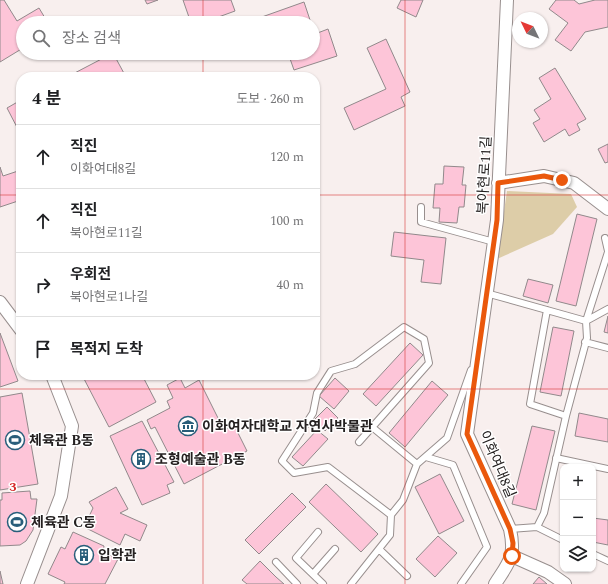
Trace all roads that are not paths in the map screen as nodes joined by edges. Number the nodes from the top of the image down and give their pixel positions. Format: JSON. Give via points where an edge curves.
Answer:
{"nodes":[{"id":1,"x":507,"y":0,"type":"edge"},
{"id":2,"x":498,"y":183,"type":"junction"},
{"id":3,"x":421,"y":207,"type":"dead end"},
{"id":4,"x":608,"y":209,"type":"edge"},
{"id":5,"x":604,"y":238,"type":"dead end"},
{"id":6,"x":494,"y":242,"type":"junction"},
{"id":7,"x":608,"y":252,"type":"edge"},
{"id":8,"x":486,"y":293,"type":"junction"},
{"id":9,"x":0,"y":302,"type":"edge"},
{"id":10,"x":608,"y":309,"type":"edge"},
{"id":11,"x":546,"y":310,"type":"junction"},
{"id":12,"x":586,"y":321,"type":"junction"},
{"id":13,"x":16,"y":323,"type":"edge"},
{"id":14,"x":585,"y":342,"type":"junction"},
{"id":15,"x":608,"y":348,"type":"edge"},
{"id":16,"x":478,"y":350,"type":"junction"},
{"id":17,"x":54,"y":380,"type":"edge"},
{"id":18,"x":566,"y":416,"type":"junction"},
{"id":19,"x":372,"y":427,"type":"junction"},
{"id":20,"x":359,"y":442,"type":"dead end"},
{"id":21,"x":426,"y":457,"type":"junction"},
{"id":22,"x":556,"y":458,"type":"junction"},
{"id":23,"x":417,"y":464,"type":"junction"},
{"id":24,"x":608,"y":469,"type":"edge"},
{"id":25,"x":391,"y":514,"type":"junction"},
{"id":26,"x":537,"y":527,"type":"junction"},
{"id":27,"x":510,"y":529,"type":"junction"},
{"id":28,"x":318,"y":532,"type":"dead end"},
{"id":29,"x":560,"y":538,"type":"edge"},
{"id":30,"x":335,"y":549,"type":"dead end"},
{"id":31,"x":379,"y":549,"type":"junction"},
{"id":32,"x":596,"y":555,"type":"edge"},
{"id":33,"x":512,"y":556,"type":"junction"},
{"id":34,"x":608,"y":561,"type":"edge"},
{"id":35,"x":276,"y":562,"type":"dead end"},
{"id":36,"x":313,"y":574,"type":"junction"},
{"id":37,"x":407,"y":576,"type":"dead end"},
{"id":38,"x":353,"y":582,"type":"edge"},
{"id":39,"x":27,"y":584,"type":"edge"},
{"id":40,"x":297,"y":584,"type":"edge"},
{"id":41,"x":323,"y":584,"type":"edge"},
{"id":42,"x":360,"y":584,"type":"edge"},
{"id":43,"x":461,"y":584,"type":"edge"},
{"id":44,"x":495,"y":584,"type":"edge"},
{"id":45,"x":564,"y":584,"type":"edge"}],
"edges":[{"from":1,"to":2,"type":"street","name":"북아현로11길"},
{"from":2,"to":4,"type":"street","via":[[544,176],[574,183]]},
{"from":2,"to":6,"type":"street","name":"북아현로11길"},
{"from":3,"to":6,"type":"lane","via":[[421,222]]},
{"from":5,"to":7,"type":"lane"},
{"from":6,"to":8,"type":"street","name":"북아현로11길"},
{"from":7,"to":12,"type":"lane"},
{"from":8,"to":11,"type":"lane"},
{"from":8,"to":16,"type":"street","name":"북아현로11길"},
{"from":9,"to":13,"type":"street"},
{"from":10,"to":12,"type":"lane"},
{"from":11,"to":12,"type":"lane"},
{"from":11,"to":18,"type":"lane","via":[[530,404]]},
{"from":12,"to":14,"type":"lane"},
{"from":14,"to":15,"type":"lane"},
{"from":14,"to":18,"type":"lane"},
{"from":16,"to":21,"type":"lane","via":[[448,438]]},
{"from":16,"to":27,"type":"street","name":"이화여대8길","via":[[467,434]]},
{"from":17,"to":39,"type":"street","via":[[72,426],[61,496]]},
{"from":18,"to":22,"type":"lane"},
{"from":19,"to":20,"type":"lane"},
{"from":19,"to":23,"type":"lane"},
{"from":19,"to":25,"type":"lane","via":[[429,364],[424,339],[404,326],[355,364],[331,371],[317,393],[312,413],[282,461],[294,474],[328,467]]},
{"from":21,"to":23,"type":"lane"},
{"from":21,"to":43,"type":"lane","via":[[453,465],[487,547]]},
{"from":22,"to":24,"type":"lane"},
{"from":22,"to":26,"type":"lane","via":[[544,513]]},
{"from":23,"to":25,"type":"lane","via":[[403,500]]},
{"from":25,"to":31,"type":"lane","via":[[390,535]]},
{"from":26,"to":27,"type":"lane"},
{"from":26,"to":29,"type":"lane"},
{"from":27,"to":33,"type":"street","name":"이화여대8길"},
{"from":28,"to":36,"type":"lane","via":[[296,558]]},
{"from":30,"to":36,"type":"lane"},
{"from":31,"to":37,"type":"lane"},
{"from":31,"to":38,"type":"lane"},
{"from":32,"to":34,"type":"lane"},
{"from":33,"to":44,"type":"street"},
{"from":33,"to":45,"type":"street","via":[[548,572]]},
{"from":35,"to":40,"type":"lane"},
{"from":36,"to":41,"type":"lane"},
{"from":38,"to":42,"type":"lane"}]}
